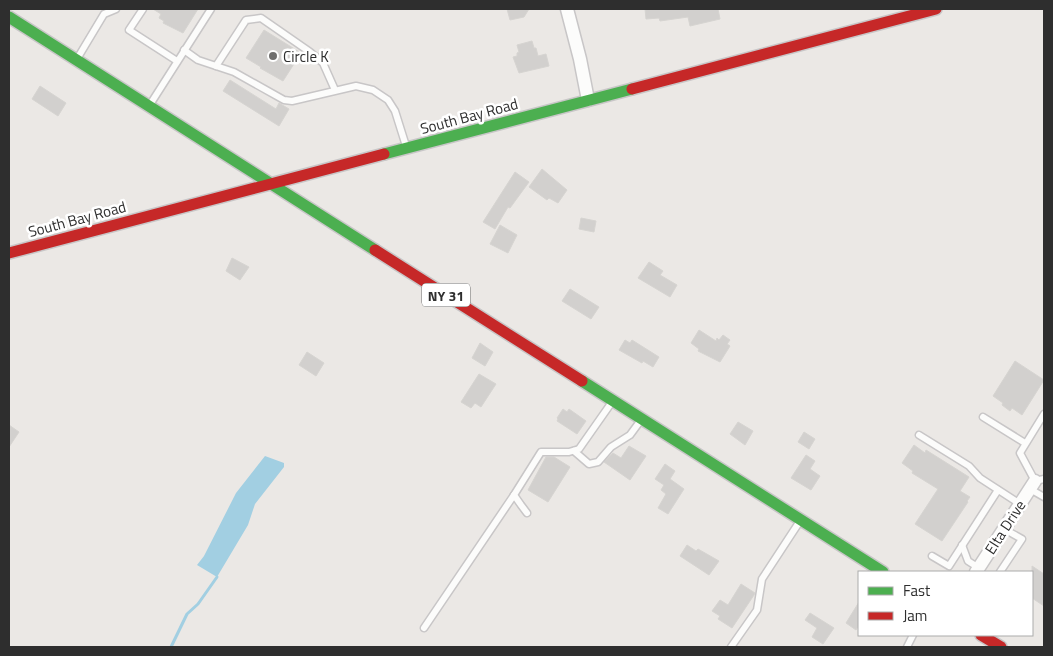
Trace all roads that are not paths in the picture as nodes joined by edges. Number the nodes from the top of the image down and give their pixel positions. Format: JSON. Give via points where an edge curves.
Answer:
{"nodes":[{"id":1,"x":116,"y":9,"type":"edge"},
{"id":2,"x":143,"y":9,"type":"edge"},
{"id":3,"x":211,"y":9,"type":"edge"},
{"id":4,"x":566,"y":9,"type":"edge"},
{"id":5,"x":936,"y":9,"type":"edge"},
{"id":6,"x":9,"y":16,"type":"edge"},
{"id":7,"x":184,"y":50,"type":"junction"},
{"id":8,"x":77,"y":60,"type":"junction"},
{"id":9,"x":177,"y":61,"type":"junction"},
{"id":10,"x":216,"y":66,"type":"junction"},
{"id":11,"x":334,"y":90,"type":"junction"},
{"id":12,"x":588,"y":100,"type":"junction"},
{"id":13,"x":148,"y":106,"type":"junction"},
{"id":14,"x":406,"y":148,"type":"junction"},
{"id":15,"x":271,"y":184,"type":"junction"},
{"id":16,"x":9,"y":253,"type":"edge"},
{"id":17,"x":613,"y":401,"type":"junction"},
{"id":18,"x":1044,"y":414,"type":"edge"},
{"id":19,"x":983,"y":418,"type":"dead end"},
{"id":20,"x":642,"y":419,"type":"junction"},
{"id":21,"x":918,"y":435,"type":"dead end"},
{"id":22,"x":1025,"y":443,"type":"junction"},
{"id":23,"x":574,"y":450,"type":"junction"},
{"id":24,"x":1036,"y":483,"type":"edge"},
{"id":25,"x":998,"y":490,"type":"junction"},
{"id":26,"x":514,"y":495,"type":"junction"},
{"id":27,"x":1044,"y":497,"type":"edge"},
{"id":28,"x":1020,"y":504,"type":"junction"},
{"id":29,"x":527,"y":513,"type":"dead end"},
{"id":30,"x":801,"y":520,"type":"junction"},
{"id":31,"x":1004,"y":529,"type":"junction"},
{"id":32,"x":962,"y":545,"type":"junction"},
{"id":33,"x":932,"y":556,"type":"dead end"},
{"id":34,"x":977,"y":570,"type":"edge"},
{"id":35,"x":881,"y":571,"type":"edge"},
{"id":36,"x":1001,"y":571,"type":"edge"},
{"id":37,"x":424,"y":628,"type":"dead end"},
{"id":38,"x":983,"y":636,"type":"edge"},
{"id":39,"x":732,"y":647,"type":"edge"},
{"id":40,"x":1001,"y":647,"type":"edge"}],
"edges":[{"from":1,"to":8,"type":"lane","via":[[104,14]]},
{"from":2,"to":9,"type":"lane","via":[[129,30]]},
{"from":3,"to":7,"type":"lane"},
{"from":4,"to":12,"type":"street"},
{"from":5,"to":12,"type":"main road","name":"South Bay Road"},
{"from":6,"to":8,"type":"main road","number":"NY 31"},
{"from":7,"to":9,"type":"lane"},
{"from":7,"to":10,"type":"lane","via":[[198,60]]},
{"from":8,"to":13,"type":"main road","number":"NY 31"},
{"from":9,"to":13,"type":"lane"},
{"from":10,"to":11,"type":"lane","via":[[234,72],[284,100],[292,101]]},
{"from":10,"to":11,"type":"lane","via":[[246,20],[260,18],[323,63]]},
{"from":11,"to":14,"type":"lane","via":[[356,86],[373,90],[388,100]]},
{"from":12,"to":14,"type":"main road","name":"South Bay Road"},
{"from":13,"to":15,"type":"main road","number":"NY 31"},
{"from":14,"to":15,"type":"main road","name":"South Bay Road"},
{"from":15,"to":16,"type":"main road","name":"South Bay Road"},
{"from":15,"to":17,"type":"main road","number":"NY 31"},
{"from":17,"to":20,"type":"main road","number":"NY 31"},
{"from":17,"to":23,"type":"lane","via":[[579,449]]},
{"from":18,"to":22,"type":"lane"},
{"from":19,"to":22,"type":"lane"},
{"from":20,"to":23,"type":"lane","via":[[630,435],[611,447],[598,462],[589,464]]},
{"from":20,"to":30,"type":"main road","number":"NY 31"},
{"from":21,"to":25,"type":"lane","via":[[969,466]]},
{"from":22,"to":24,"type":"lane","via":[[1020,453]]},
{"from":23,"to":26,"type":"lane","via":[[540,452]]},
{"from":24,"to":27,"type":"lane"},
{"from":24,"to":28,"type":"street","name":"Elta Drive"},
{"from":25,"to":28,"type":"lane"},
{"from":25,"to":32,"type":"lane"},
{"from":26,"to":29,"type":"lane"},
{"from":26,"to":37,"type":"lane"},
{"from":28,"to":31,"type":"street","name":"Elta Drive"},
{"from":30,"to":35,"type":"main road","number":"NY 31"},
{"from":30,"to":39,"type":"lane","via":[[762,579],[757,610]]},
{"from":31,"to":34,"type":"street","name":"Elta Drive"},
{"from":31,"to":36,"type":"lane","via":[[1022,539]]},
{"from":32,"to":33,"type":"lane","via":[[949,566]]},
{"from":32,"to":34,"type":"lane","via":[[968,561]]},
{"from":38,"to":40,"type":"main road"}]}
